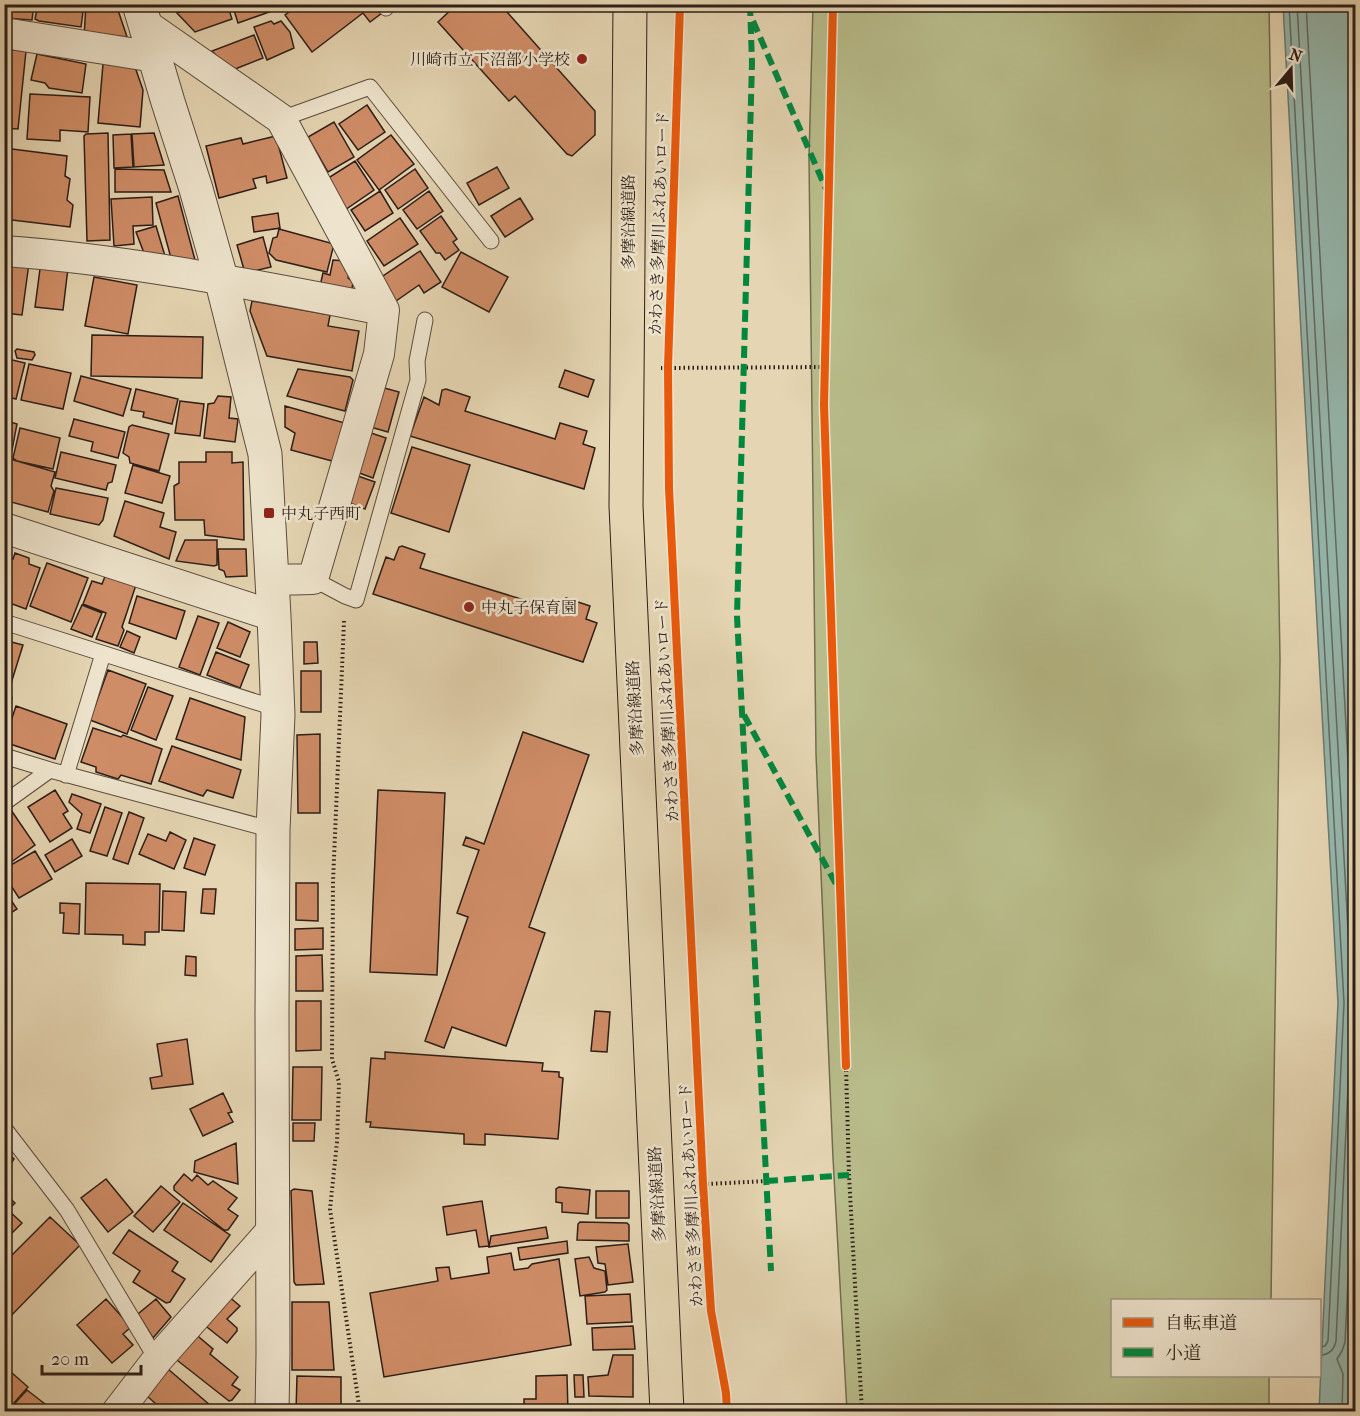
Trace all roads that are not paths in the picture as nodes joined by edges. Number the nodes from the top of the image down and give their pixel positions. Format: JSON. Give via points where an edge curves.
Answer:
{"nodes":[{"id":1,"x":630,"y":4,"type":"edge"},
{"id":2,"x":142,"y":14,"type":"edge"},
{"id":3,"x":4,"y":33,"type":"edge"},
{"id":4,"x":155,"y":57,"type":"junction"},
{"id":5,"x":282,"y":119,"type":"junction"},
{"id":6,"x":491,"y":241,"type":"dead end"},
{"id":7,"x":4,"y":250,"type":"edge"},
{"id":8,"x":222,"y":278,"type":"junction"},
{"id":9,"x":384,"y":310,"type":"junction"},
{"id":10,"x":425,"y":320,"type":"dead end"},
{"id":11,"x":4,"y":528,"type":"edge"},
{"id":12,"x":313,"y":579,"type":"junction"},
{"id":13,"x":272,"y":580,"type":"junction"},
{"id":14,"x":274,"y":616,"type":"junction"},
{"id":15,"x":4,"y":622,"type":"edge"},
{"id":16,"x":103,"y":654,"type":"junction"},
{"id":17,"x":278,"y":709,"type":"junction"},
{"id":18,"x":4,"y":756,"type":"edge"},
{"id":19,"x":50,"y":770,"type":"junction"},
{"id":20,"x":66,"y":775,"type":"junction"},
{"id":21,"x":4,"y":803,"type":"edge"},
{"id":22,"x":273,"y":830,"type":"junction"},
{"id":23,"x":4,"y":1128,"type":"edge"},
{"id":24,"x":272,"y":1230,"type":"junction"},
{"id":25,"x":158,"y":1360,"type":"junction"},
{"id":26,"x":117,"y":1412,"type":"edge"},
{"id":27,"x":272,"y":1412,"type":"edge"},
{"id":28,"x":667,"y":1412,"type":"edge"}],
"edges":[{"from":1,"to":28,"type":"main road","name":"多摩沿線道路","via":[[626,506]]},
{"from":2,"to":4,"type":"street"},
{"from":2,"to":5,"type":"street"},
{"from":3,"to":4,"type":"street"},
{"from":4,"to":8,"type":"street"},
{"from":5,"to":6,"type":"lane","via":[[370,87]]},
{"from":5,"to":9,"type":"street"},
{"from":7,"to":8,"type":"street"},
{"from":8,"to":9,"type":"street"},
{"from":8,"to":13,"type":"street","via":[[265,454]]},
{"from":9,"to":12,"type":"street","via":[[379,354]]},
{"from":10,"to":12,"type":"lane","via":[[417,361],[418,380],[356,600]]},
{"from":11,"to":14,"type":"street"},
{"from":12,"to":13,"type":"street"},
{"from":13,"to":14,"type":"street"},
{"from":14,"to":17,"type":"street"},
{"from":15,"to":16,"type":"lane"},
{"from":16,"to":17,"type":"lane"},
{"from":16,"to":20,"type":"lane"},
{"from":17,"to":22,"type":"street"},
{"from":18,"to":19,"type":"lane"},
{"from":19,"to":20,"type":"lane"},
{"from":19,"to":21,"type":"lane"},
{"from":20,"to":22,"type":"lane"},
{"from":22,"to":24,"type":"street"},
{"from":23,"to":25,"type":"lane","via":[[68,1210]]},
{"from":24,"to":25,"type":"street"},
{"from":24,"to":27,"type":"street"},
{"from":25,"to":26,"type":"street"}]}
